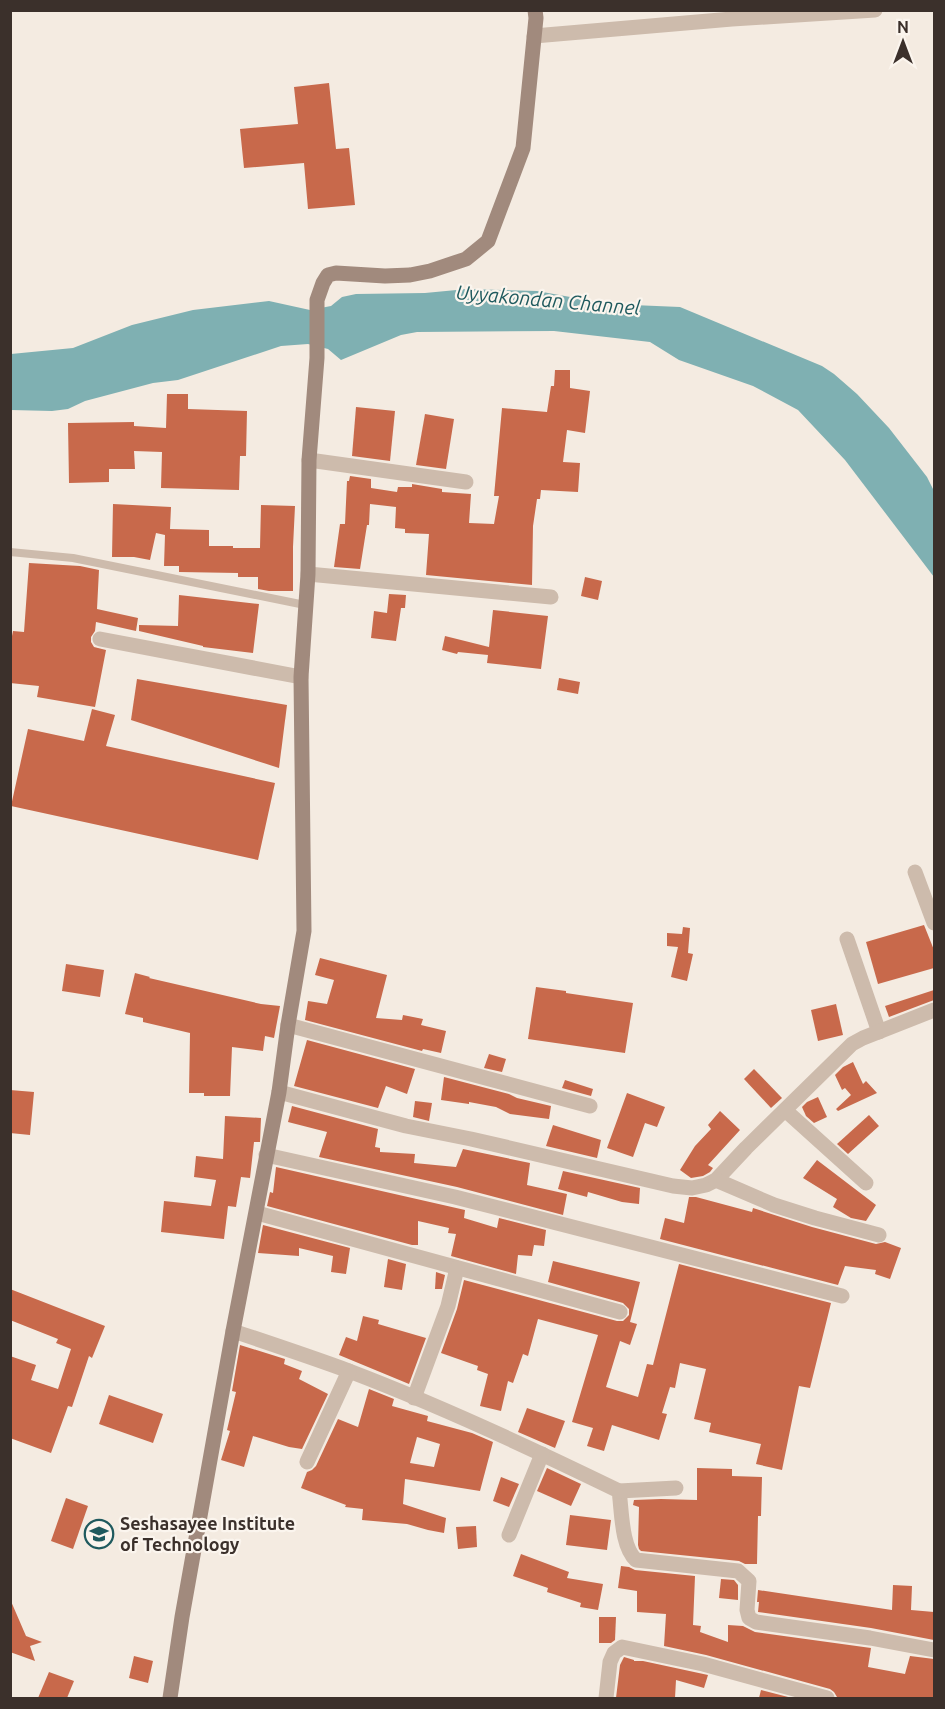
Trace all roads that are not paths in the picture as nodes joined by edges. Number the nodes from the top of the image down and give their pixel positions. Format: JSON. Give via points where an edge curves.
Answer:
{"nodes":[{"id":1,"x":535,"y":10,"type":"edge"},
{"id":2,"x":875,"y":10,"type":"edge"},
{"id":3,"x":534,"y":36,"type":"junction"},
{"id":4,"x":309,"y":460,"type":"junction"},
{"id":5,"x":466,"y":482,"type":"dead end"},
{"id":6,"x":10,"y":552,"type":"edge"},
{"id":7,"x":308,"y":574,"type":"junction"},
{"id":8,"x":552,"y":597,"type":"dead end"},
{"id":9,"x":306,"y":605,"type":"junction"},
{"id":10,"x":100,"y":639,"type":"dead end"},
{"id":11,"x":300,"y":677,"type":"junction"},
{"id":12,"x":915,"y":872,"type":"dead end"},
{"id":13,"x":934,"y":922,"type":"edge"},
{"id":14,"x":847,"y":939,"type":"dead end"},
{"id":15,"x":934,"y":1010,"type":"edge"},
{"id":16,"x":288,"y":1025,"type":"junction"},
{"id":17,"x":879,"y":1032,"type":"junction"},
{"id":18,"x":279,"y":1092,"type":"junction"},
{"id":19,"x":590,"y":1106,"type":"dead end"},
{"id":20,"x":785,"y":1110,"type":"junction"},
{"id":21,"x":266,"y":1155,"type":"junction"},
{"id":22,"x":716,"y":1180,"type":"junction"},
{"id":23,"x":867,"y":1183,"type":"dead end"},
{"id":24,"x":257,"y":1213,"type":"junction"},
{"id":25,"x":879,"y":1235,"type":"dead end"},
{"id":26,"x":457,"y":1268,"type":"junction"},
{"id":27,"x":842,"y":1296,"type":"dead end"},
{"id":28,"x":620,"y":1312,"type":"dead end"},
{"id":29,"x":233,"y":1331,"type":"junction"},
{"id":30,"x":349,"y":1371,"type":"junction"},
{"id":31,"x":414,"y":1398,"type":"junction"},
{"id":32,"x":542,"y":1454,"type":"junction"},
{"id":33,"x":307,"y":1462,"type":"dead end"},
{"id":34,"x":676,"y":1488,"type":"dead end"},
{"id":35,"x":620,"y":1491,"type":"junction"},
{"id":36,"x":509,"y":1535,"type":"dead end"},
{"id":37,"x":934,"y":1650,"type":"edge"},
{"id":38,"x":170,"y":1698,"type":"edge"},
{"id":39,"x":606,"y":1698,"type":"edge"},
{"id":40,"x":826,"y":1698,"type":"edge"}],
"edges":[{"from":1,"to":3,"type":"street"},
{"from":2,"to":3,"type":"street"},
{"from":3,"to":4,"type":"street","via":[[523,148],[488,241],[466,259],[430,271],[385,276],[336,273],[328,275],[323,283],[317,300]]},
{"from":4,"to":5,"type":"street"},
{"from":4,"to":7,"type":"street"},
{"from":6,"to":9,"type":"lane","via":[[73,558]]},
{"from":7,"to":8,"type":"street"},
{"from":7,"to":9,"type":"street"},
{"from":9,"to":11,"type":"street"},
{"from":10,"to":11,"type":"street"},
{"from":11,"to":16,"type":"street","via":[[304,930]]},
{"from":12,"to":13,"type":"street"},
{"from":14,"to":17,"type":"street"},
{"from":15,"to":17,"type":"street"},
{"from":16,"to":18,"type":"street"},
{"from":16,"to":19,"type":"street"},
{"from":17,"to":20,"type":"street","via":[[852,1044]]},
{"from":18,"to":21,"type":"street"},
{"from":18,"to":22,"type":"street","via":[[406,1126],[673,1186],[692,1188]]},
{"from":20,"to":22,"type":"street"},
{"from":20,"to":23,"type":"street"},
{"from":21,"to":24,"type":"street"},
{"from":21,"to":27,"type":"street","via":[[465,1199]]},
{"from":22,"to":25,"type":"street","via":[[774,1205]]},
{"from":24,"to":26,"type":"street"},
{"from":24,"to":29,"type":"street"},
{"from":26,"to":28,"type":"street"},
{"from":26,"to":31,"type":"street","via":[[448,1306]]},
{"from":29,"to":30,"type":"street"},
{"from":29,"to":38,"type":"street"},
{"from":30,"to":31,"type":"street"},
{"from":30,"to":33,"type":"street"},
{"from":31,"to":32,"type":"street"},
{"from":32,"to":35,"type":"street"},
{"from":32,"to":36,"type":"street"},
{"from":34,"to":35,"type":"street"},
{"from":35,"to":37,"type":"street","via":[[629,1554],[636,1560],[738,1571],[749,1581],[747,1610],[749,1618],[756,1622]]},
{"from":39,"to":40,"type":"street","via":[[610,1662],[622,1647],[703,1664]]}]}
